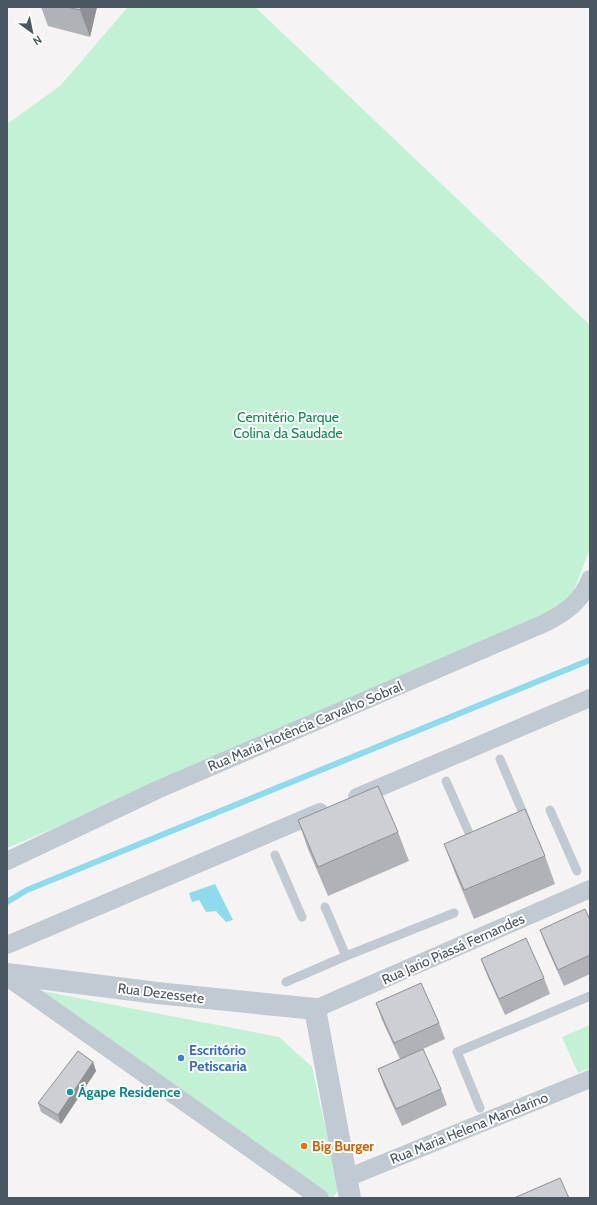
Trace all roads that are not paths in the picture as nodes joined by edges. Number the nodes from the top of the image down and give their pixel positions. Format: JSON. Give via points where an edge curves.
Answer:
{"nodes":[{"id":1,"x":590,"y":579,"type":"edge"},
{"id":2,"x":590,"y":698,"type":"edge"},
{"id":3,"x":500,"y":759,"type":"dead end"},
{"id":4,"x":446,"y":781,"type":"dead end"},
{"id":5,"x":550,"y":810,"type":"dead end"},
{"id":6,"x":526,"y":820,"type":"edge"},
{"id":7,"x":473,"y":842,"type":"edge"},
{"id":8,"x":275,"y":855,"type":"dead end"},
{"id":9,"x":7,"y":861,"type":"edge"},
{"id":10,"x":577,"y":871,"type":"dead end"},
{"id":11,"x":590,"y":889,"type":"edge"},
{"id":12,"x":325,"y":907,"type":"dead end"},
{"id":13,"x":454,"y":913,"type":"dead end"},
{"id":14,"x":302,"y":916,"type":"dead end"},
{"id":15,"x":7,"y":945,"type":"edge"},
{"id":16,"x":346,"y":956,"type":"junction"},
{"id":17,"x":7,"y":974,"type":"edge"},
{"id":18,"x":7,"y":977,"type":"edge"},
{"id":19,"x":286,"y":982,"type":"dead end"},
{"id":20,"x":590,"y":996,"type":"edge"},
{"id":21,"x":315,"y":1009,"type":"junction"},
{"id":22,"x":590,"y":1079,"type":"edge"},
{"id":23,"x":482,"y":1114,"type":"junction"},
{"id":24,"x":349,"y":1188,"type":"edge"},
{"id":25,"x":320,"y":1198,"type":"edge"}],
"edges":[{"from":1,"to":9,"type":"street","name":"Rua Maria Hotência Carvalho Sobral","via":[[577,602],[545,623],[157,790]]},
{"from":2,"to":15,"type":"street"},
{"from":3,"to":6,"type":"lane"},
{"from":4,"to":7,"type":"lane"},
{"from":5,"to":10,"type":"lane"},
{"from":8,"to":14,"type":"lane"},
{"from":11,"to":21,"type":"street","name":"Rua Jario Piassá Fernandes"},
{"from":12,"to":16,"type":"lane"},
{"from":13,"to":16,"type":"lane"},
{"from":16,"to":19,"type":"lane"},
{"from":17,"to":21,"type":"street","name":"Rua Dezessete"},
{"from":18,"to":25,"type":"street"},
{"from":20,"to":23,"type":"lane","via":[[457,1052]]},
{"from":21,"to":24,"type":"street"},
{"from":22,"to":23,"type":"street","name":"Rua Maria Helena Mandarino"},
{"from":23,"to":24,"type":"street","name":"Rua Maria Helena Mandarino"}]}
